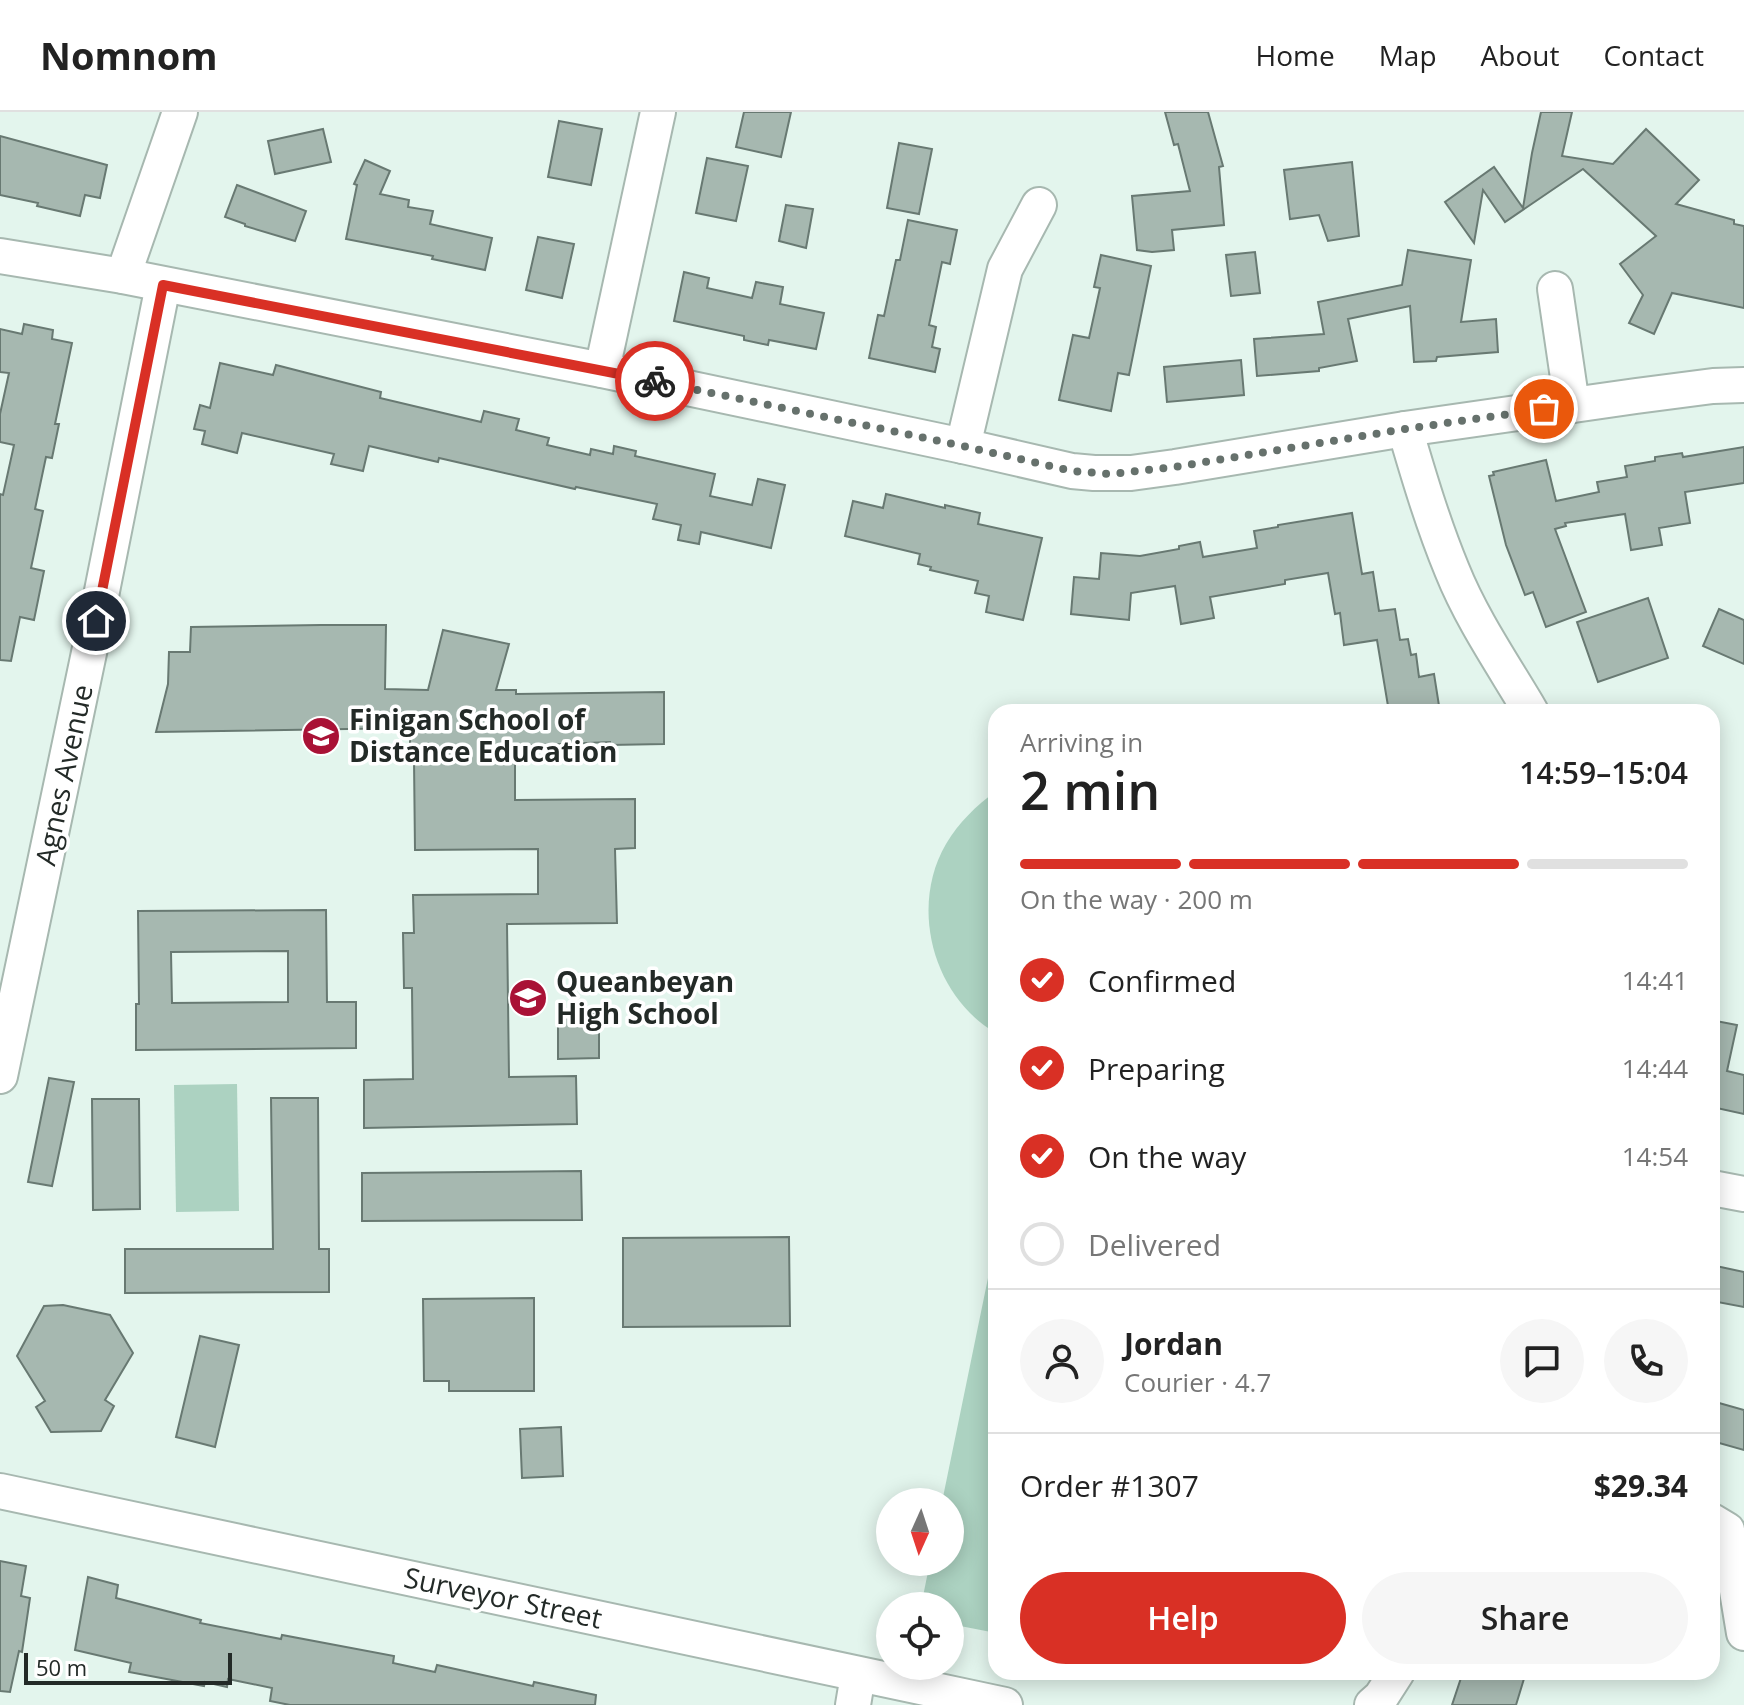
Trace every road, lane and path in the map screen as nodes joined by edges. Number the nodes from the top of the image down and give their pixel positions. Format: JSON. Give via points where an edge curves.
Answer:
{"nodes":[{"id":1,"x":180,"y":112,"type":"edge"},
{"id":2,"x":658,"y":112,"type":"edge"},
{"id":3,"x":1039,"y":205,"type":"dead end"},
{"id":4,"x":0,"y":256,"type":"edge"},
{"id":5,"x":123,"y":276,"type":"junction"},
{"id":6,"x":163,"y":285,"type":"junction"},
{"id":7,"x":1555,"y":289,"type":"dead end"},
{"id":8,"x":602,"y":370,"type":"junction"},
{"id":9,"x":1744,"y":385,"type":"edge"},
{"id":10,"x":1572,"y":405,"type":"junction"},
{"id":11,"x":1405,"y":429,"type":"junction"},
{"id":12,"x":963,"y":446,"type":"junction"},
{"id":13,"x":1526,"y":704,"type":"edge"},
{"id":14,"x":0,"y":1076,"type":"edge"},
{"id":15,"x":1720,"y":1190,"type":"edge"},
{"id":16,"x":1744,"y":1194,"type":"edge"},
{"id":17,"x":0,"y":1491,"type":"edge"},
{"id":18,"x":1720,"y":1526,"type":"edge"},
{"id":19,"x":1744,"y":1633,"type":"edge"},
{"id":20,"x":1392,"y":1680,"type":"edge"},
{"id":21,"x":855,"y":1690,"type":"edge"},
{"id":22,"x":1005,"y":1705,"type":"edge"},
{"id":23,"x":1372,"y":1705,"type":"edge"}],
"edges":[{"from":1,"to":5,"type":"street"},
{"from":2,"to":8,"type":"street"},
{"from":3,"to":12,"type":"street","via":[[1005,269]]},
{"from":4,"to":5,"type":"street"},
{"from":5,"to":6,"type":"street"},
{"from":6,"to":8,"type":"street"},
{"from":6,"to":14,"type":"street","name":"Agnes Avenue"},
{"from":7,"to":10,"type":"street"},
{"from":8,"to":12,"type":"street"},
{"from":9,"to":10,"type":"street"},
{"from":10,"to":11,"type":"street"},
{"from":11,"to":12,"type":"street","via":[[1110,474],[1072,471]]},
{"from":11,"to":13,"type":"street","via":[[1453,573]]},
{"from":15,"to":16,"type":"street"},
{"from":17,"to":21,"type":"street","name":"Surveyor Street"},
{"from":18,"to":19,"type":"street","via":[[1727,1530]]},
{"from":20,"to":23,"type":"street"},
{"from":21,"to":22,"type":"street","name":"Surveyor Street"}]}
